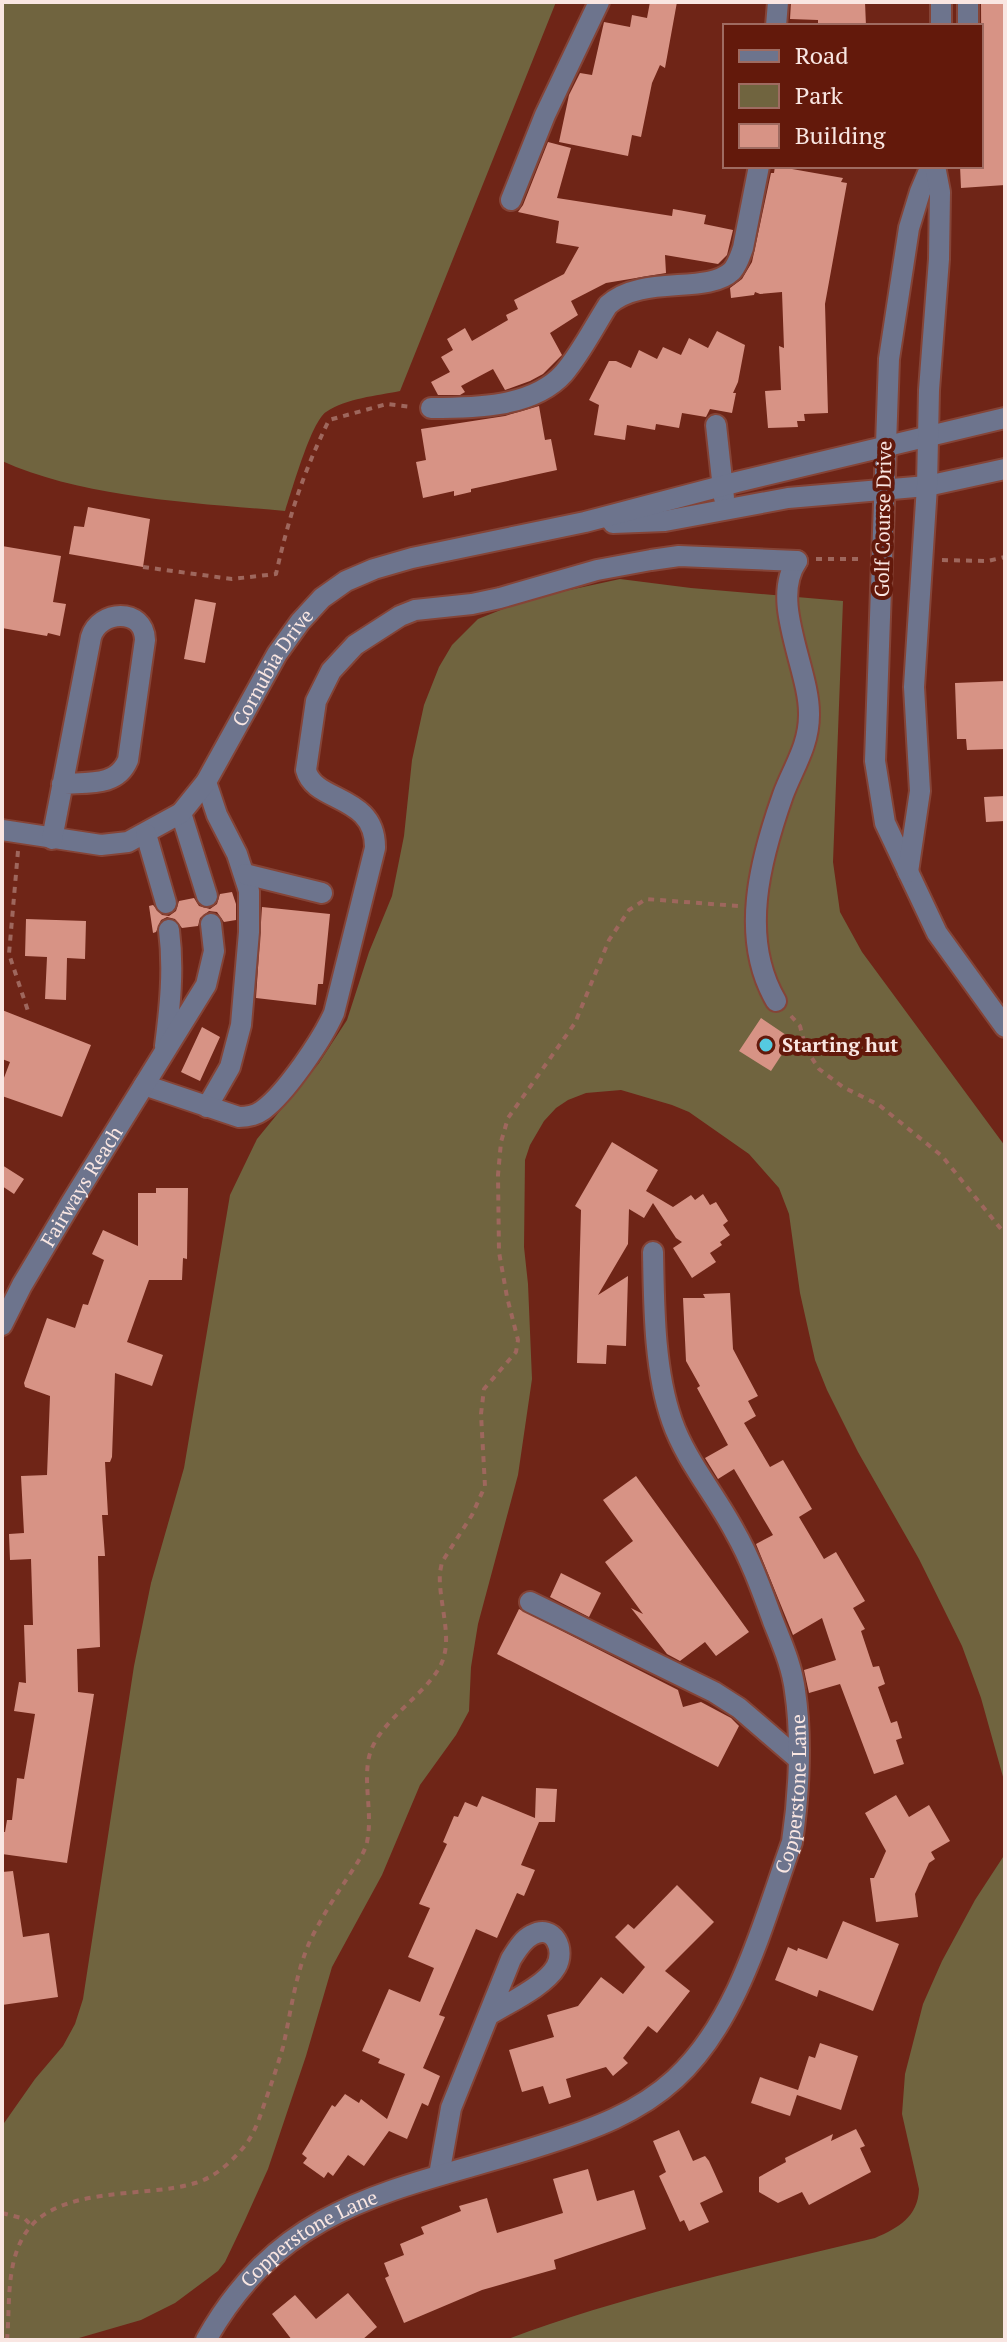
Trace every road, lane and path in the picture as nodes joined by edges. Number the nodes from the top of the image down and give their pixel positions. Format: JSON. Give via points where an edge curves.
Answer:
{"nodes":[{"id":1,"x":599,"y":2,"type":"edge"},
{"id":2,"x":778,"y":2,"type":"edge"},
{"id":3,"x":941,"y":2,"type":"edge"},
{"id":4,"x":968,"y":2,"type":"edge"},
{"id":5,"x":776,"y":24,"type":"edge"},
{"id":6,"x":941,"y":24,"type":"edge"},
{"id":7,"x":968,"y":24,"type":"edge"},
{"id":8,"x":759,"y":168,"type":"edge"},
{"id":9,"x":932,"y":168,"type":"edge"},
{"id":10,"x":934,"y":168,"type":"edge"},
{"id":11,"x":511,"y":200,"type":"dead end"},
{"id":12,"x":431,"y":408,"type":"joint"},
{"id":13,"x":1005,"y":418,"type":"edge"},
{"id":14,"x":716,"y":425,"type":"dead end"},
{"id":15,"x":927,"y":438,"type":"junction"},
{"id":16,"x":884,"y":448,"type":"junction"},
{"id":17,"x":1005,"y":469,"type":"edge"},
{"id":18,"x":722,"y":486,"type":"junction"},
{"id":19,"x":927,"y":486,"type":"junction"},
{"id":20,"x":886,"y":490,"type":"junction"},
{"id":21,"x":727,"y":509,"type":"junction"},
{"id":22,"x":585,"y":522,"type":"junction"},
{"id":23,"x":1005,"y":557,"type":"edge"},
{"id":24,"x":823,"y":559,"type":"dead end"},
{"id":25,"x":871,"y":559,"type":"dead end"},
{"id":26,"x":935,"y":560,"type":"dead end"},
{"id":27,"x":143,"y":567,"type":"dead end"},
{"id":28,"x":206,"y":782,"type":"junction"},
{"id":29,"x":62,"y":784,"type":"junction"},
{"id":30,"x":181,"y":813,"type":"junction"},
{"id":31,"x":11,"y":831,"type":"edge"},
{"id":32,"x":146,"y":834,"type":"junction"},
{"id":33,"x":52,"y":839,"type":"junction"},
{"id":34,"x":908,"y":872,"type":"junction"},
{"id":35,"x":245,"y":874,"type":"junction"},
{"id":36,"x":322,"y":893,"type":"dead end"},
{"id":37,"x":207,"y":896,"type":"dead end"},
{"id":38,"x":166,"y":903,"type":"dead end"},
{"id":39,"x":756,"y":906,"type":"junction"},
{"id":40,"x":211,"y":924,"type":"dead end"},
{"id":41,"x":169,"y":930,"type":"dead end"},
{"id":42,"x":776,"y":1001,"type":"joint"},
{"id":43,"x":28,"y":1011,"type":"dead end"},
{"id":44,"x":1005,"y":1027,"type":"edge"},
{"id":45,"x":165,"y":1050,"type":"junction"},
{"id":46,"x":144,"y":1085,"type":"junction"},
{"id":47,"x":207,"y":1107,"type":"junction"},
{"id":48,"x":1005,"y":1234,"type":"edge"},
{"id":49,"x":653,"y":1252,"type":"dead end"},
{"id":50,"x":2,"y":1325,"type":"edge"},
{"id":51,"x":530,"y":1602,"type":"dead end"},
{"id":52,"x":797,"y":1758,"type":"junction"},
{"id":53,"x":489,"y":2015,"type":"dead end"},
{"id":54,"x":439,"y":2175,"type":"junction"},
{"id":55,"x":2,"y":2213,"type":"edge"},
{"id":56,"x":31,"y":2225,"type":"junction"},
{"id":57,"x":7,"y":2340,"type":"edge"},
{"id":58,"x":206,"y":2340,"type":"edge"}],
"edges":[{"from":1,"to":11,"type":"street"},
{"from":2,"to":5,"type":"street"},
{"from":3,"to":6,"type":"street"},
{"from":4,"to":7,"type":"street"},
{"from":8,"to":12,"type":"street","via":[[747,233],[731,272],[709,281],[640,289],[615,299],[562,376],[517,401]]},
{"from":9,"to":16,"type":"street","name":"Golf Course Drive","via":[[909,228],[889,359]]},
{"from":10,"to":15,"type":"street","name":"Golf Course Drive","via":[[940,192],[939,259]]},
{"from":12,"to":27,"type":"path","via":[[387,404],[329,420],[289,514],[276,574],[232,579]]},
{"from":13,"to":15,"type":"street","name":"Cornubia Drive"},
{"from":14,"to":18,"type":"street"},
{"from":15,"to":16,"type":"street","name":"Cornubia Drive"},
{"from":15,"to":19,"type":"street","name":"Golf Course Drive"},
{"from":16,"to":18,"type":"street","name":"Cornubia Drive"},
{"from":16,"to":20,"type":"street","name":"Golf Course Drive"},
{"from":17,"to":19,"type":"street","name":"Cornubia Drive"},
{"from":18,"to":21,"type":"street"},
{"from":18,"to":22,"type":"street","name":"Cornubia Drive"},
{"from":19,"to":20,"type":"street","name":"Cornubia Drive"},
{"from":19,"to":34,"type":"street","name":"Golf Course Drive","via":[[914,687],[920,791]]},
{"from":20,"to":21,"type":"street","name":"Cornubia Drive"},
{"from":20,"to":34,"type":"street","name":"Golf Course Drive","via":[[875,761],[885,823]]},
{"from":21,"to":22,"type":"street","name":"Cornubia Drive","via":[[665,521]]},
{"from":22,"to":28,"type":"street","name":"Cornubia Drive","via":[[412,558],[346,581],[322,598],[292,632]]},
{"from":23,"to":26,"type":"path"},
{"from":24,"to":25,"type":"path"},
{"from":28,"to":30,"type":"street","name":"Cornubia Drive"},
{"from":28,"to":35,"type":"street"},
{"from":29,"to":29,"type":"street","via":[[93,629],[108,619],[128,616],[141,624],[145,640],[125,768],[108,781]]},
{"from":29,"to":33,"type":"street"},
{"from":30,"to":32,"type":"street","name":"Cornubia Drive"},
{"from":30,"to":37,"type":"street"},
{"from":31,"to":33,"type":"street","name":"Cornubia Drive"},
{"from":31,"to":43,"type":"path","via":[[9,954]]},
{"from":32,"to":33,"type":"street","name":"Cornubia Drive","via":[[101,845]]},
{"from":32,"to":38,"type":"street"},
{"from":34,"to":44,"type":"street","name":"Golf Course Drive","via":[[937,933]]},
{"from":35,"to":36,"type":"street"},
{"from":35,"to":47,"type":"street","via":[[249,932],[241,1025],[230,1067]]},
{"from":39,"to":42,"type":"street","via":[[757,958]]},
{"from":39,"to":47,"type":"street","via":[[783,793],[805,748],[809,714],[790,618],[789,574],[797,561],[665,558],[597,570],[472,604],[415,610],[382,626],[343,656],[316,701],[307,777],[362,813],[375,837],[334,1013],[318,1043],[262,1111],[239,1117]]},
{"from":39,"to":56,"type":"path","via":[[646,899],[629,910],[609,940],[575,1023],[506,1124],[498,1175],[499,1252],[518,1340],[516,1352],[484,1389],[485,1486],[440,1572],[445,1654],[373,1747],[367,1842],[309,1943],[258,2123],[219,2171],[198,2183],[90,2198]]},
{"from":40,"to":45,"type":"street","name":"Fairways Reach","via":[[214,951],[206,985]]},
{"from":41,"to":45,"type":"street","name":"Fairways Reach","via":[[171,1001]]},
{"from":42,"to":48,"type":"path","via":[[800,1026],[819,1069],[879,1105],[942,1156]]},
{"from":45,"to":46,"type":"street","name":"Fairways Reach"},
{"from":46,"to":47,"type":"street"},
{"from":46,"to":50,"type":"street","name":"Fairways Reach"},
{"from":49,"to":52,"type":"street","name":"Copperstone Lane","via":[[654,1308],[671,1418],[754,1570],[790,1666]]},
{"from":51,"to":52,"type":"street","via":[[714,1692]]},
{"from":52,"to":54,"type":"street","name":"Copperstone Lane","via":[[792,1842],[731,2005],[701,2049],[640,2107],[588,2130]]},
{"from":53,"to":54,"type":"street","via":[[451,2108]]},
{"from":54,"to":58,"type":"street","name":"Copperstone Lane","via":[[336,2212],[302,2231],[245,2282]]},
{"from":55,"to":56,"type":"path"},
{"from":56,"to":57,"type":"path","via":[[13,2268]]}]}
